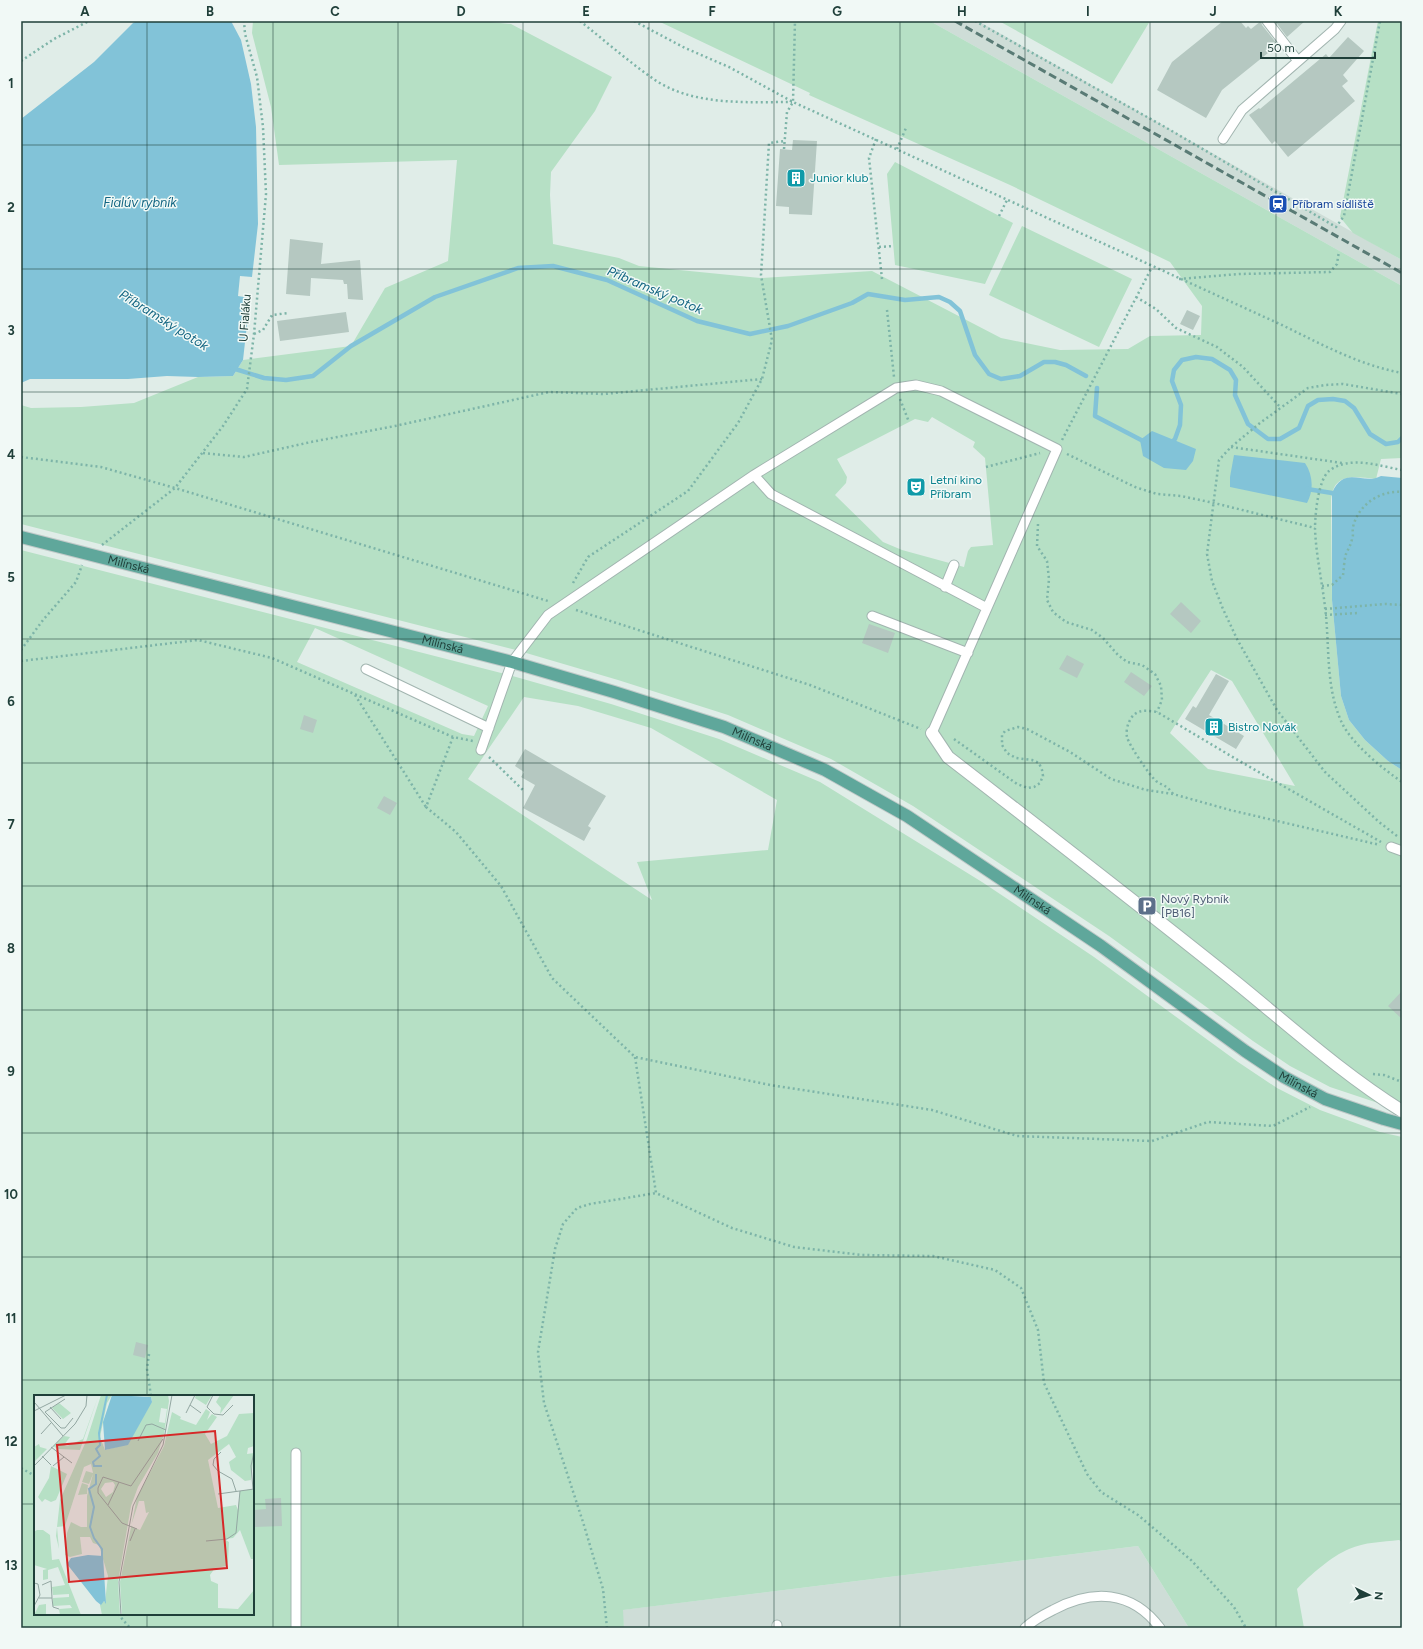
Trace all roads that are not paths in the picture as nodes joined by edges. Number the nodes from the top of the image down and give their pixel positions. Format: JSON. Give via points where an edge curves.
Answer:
{"nodes":[{"id":1,"x":1268,"y":21,"type":"edge"},
{"id":2,"x":1342,"y":21,"type":"edge"},
{"id":3,"x":1298,"y":61,"type":"junction"},
{"id":4,"x":1223,"y":139,"type":"dead end"},
{"id":5,"x":754,"y":475,"type":"junction"},
{"id":6,"x":21,"y":537,"type":"edge"},
{"id":7,"x":954,"y":564,"type":"dead end"},
{"id":8,"x":945,"y":587,"type":"junction"},
{"id":9,"x":987,"y":608,"type":"junction"},
{"id":10,"x":872,"y":616,"type":"dead end"},
{"id":11,"x":968,"y":653,"type":"junction"},
{"id":12,"x":512,"y":662,"type":"junction"},
{"id":13,"x":366,"y":669,"type":"dead end"},
{"id":14,"x":489,"y":728,"type":"junction"},
{"id":15,"x":932,"y":733,"type":"joint"},
{"id":16,"x":482,"y":746,"type":"road end"},
{"id":17,"x":1391,"y":848,"type":"road end"},
{"id":18,"x":1402,"y":851,"type":"edge"},
{"id":19,"x":1402,"y":1111,"type":"edge"},
{"id":20,"x":1402,"y":1124,"type":"edge"},
{"id":21,"x":296,"y":1453,"type":"dead end"},
{"id":22,"x":296,"y":1628,"type":"edge"},
{"id":23,"x":1025,"y":1628,"type":"edge"},
{"id":24,"x":1160,"y":1628,"type":"edge"}],
"edges":[{"from":1,"to":3,"type":"lane"},
{"from":2,"to":3,"type":"lane"},
{"from":3,"to":4,"type":"lane","via":[[1242,110]]},
{"from":5,"to":8,"type":"lane","via":[[771,494]]},
{"from":5,"to":9,"type":"lane","via":[[896,388],[916,385],[941,391],[1057,449]]},
{"from":5,"to":12,"type":"lane","via":[[548,615]]},
{"from":6,"to":12,"type":"main road","name":"Milínská"},
{"from":7,"to":8,"type":"lane"},
{"from":8,"to":9,"type":"lane"},
{"from":9,"to":11,"type":"lane"},
{"from":10,"to":11,"type":"lane"},
{"from":11,"to":15,"type":"lane"},
{"from":12,"to":14,"type":"lane"},
{"from":12,"to":20,"type":"main road","name":"Milínská","via":[[724,727],[826,770],[907,816],[1101,946],[1284,1077],[1325,1099]]},
{"from":13,"to":14,"type":"lane"},
{"from":14,"to":16,"type":"lane"},
{"from":15,"to":19,"type":"street","via":[[948,757],[1238,984],[1306,1041],[1373,1093]]},
{"from":17,"to":18,"type":"lane"},
{"from":21,"to":22,"type":"lane"},
{"from":23,"to":24,"type":"lane","via":[[1032,1621],[1079,1598],[1105,1596],[1139,1606]]}]}
